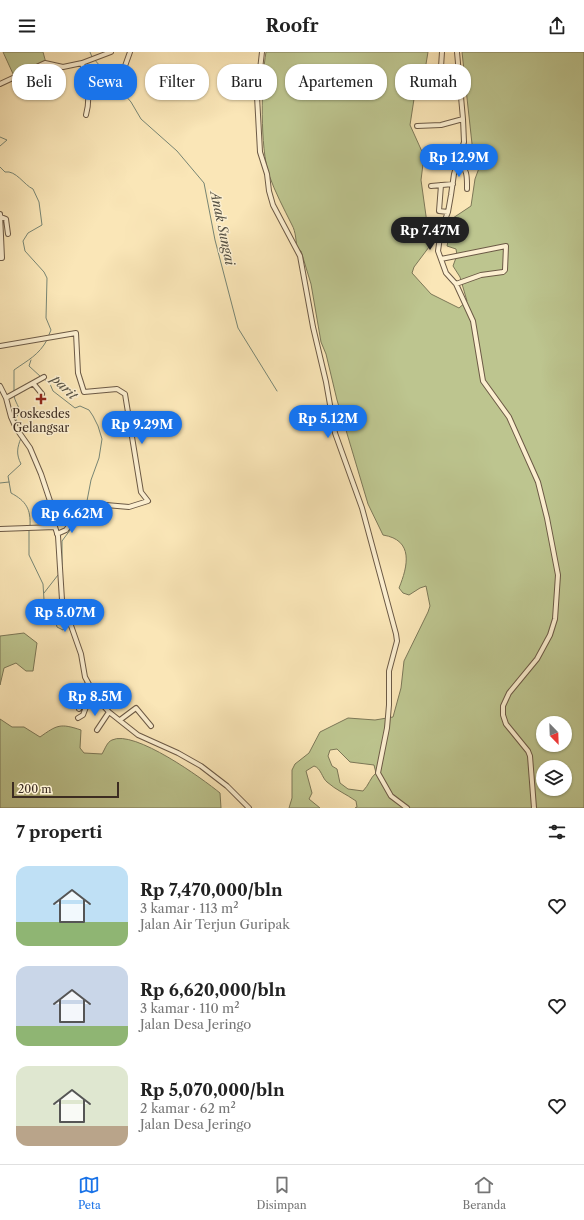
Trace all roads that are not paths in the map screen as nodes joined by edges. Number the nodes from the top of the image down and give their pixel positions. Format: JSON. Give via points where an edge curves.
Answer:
{"nodes":[{"id":1,"x":111,"y":52,"type":"edge"},
{"id":2,"x":130,"y":52,"type":"edge"},
{"id":3,"x":262,"y":52,"type":"edge"},
{"id":4,"x":442,"y":52,"type":"edge"},
{"id":5,"x":457,"y":52,"type":"edge"},
{"id":6,"x":82,"y":63,"type":"junction"},
{"id":7,"x":126,"y":64,"type":"edge"},
{"id":8,"x":441,"y":64,"type":"edge"},
{"id":9,"x":0,"y":84,"type":"edge"},
{"id":10,"x":86,"y":115,"type":"dead end"},
{"id":11,"x":463,"y":118,"type":"junction"},
{"id":12,"x":417,"y":126,"type":"dead end"},
{"id":13,"x":458,"y":162,"type":"junction"},
{"id":14,"x":453,"y":184,"type":"junction"},
{"id":15,"x":441,"y":185,"type":"junction"},
{"id":16,"x":432,"y":186,"type":"dead end"},
{"id":17,"x":467,"y":189,"type":"dead end"},
{"id":18,"x":448,"y":212,"type":"junction"},
{"id":19,"x":0,"y":216,"type":"edge"},
{"id":20,"x":8,"y":234,"type":"dead end"},
{"id":21,"x":0,"y":258,"type":"edge"},
{"id":22,"x":441,"y":260,"type":"junction"},
{"id":23,"x":456,"y":284,"type":"junction"},
{"id":24,"x":0,"y":346,"type":"edge"},
{"id":25,"x":44,"y":377,"type":"dead end"},
{"id":26,"x":33,"y":383,"type":"junction"},
{"id":27,"x":0,"y":386,"type":"edge"},
{"id":28,"x":42,"y":394,"type":"dead end"},
{"id":29,"x":6,"y":398,"type":"junction"},
{"id":30,"x":54,"y":527,"type":"junction"},
{"id":31,"x":0,"y":529,"type":"edge"},
{"id":32,"x":57,"y":534,"type":"junction"},
{"id":33,"x":90,"y":688,"type":"junction"},
{"id":34,"x":79,"y":709,"type":"dead end"},
{"id":35,"x":109,"y":712,"type":"junction"},
{"id":36,"x":78,"y":718,"type":"dead end"},
{"id":37,"x":120,"y":720,"type":"junction"},
{"id":38,"x":150,"y":726,"type":"dead end"},
{"id":39,"x":97,"y":730,"type":"dead end"},
{"id":40,"x":249,"y":808,"type":"edge"},
{"id":41,"x":407,"y":808,"type":"edge"},
{"id":42,"x":534,"y":808,"type":"edge"}],
"edges":[{"from":1,"to":6,"type":"street"},
{"from":2,"to":7,"type":"street"},
{"from":3,"to":41,"type":"street","via":[[257,96],[260,152],[274,205],[300,256],[335,433],[362,508],[396,634],[397,640],[388,678],[387,728],[378,773],[391,796]]},
{"from":4,"to":8,"type":"street"},
{"from":5,"to":11,"type":"street"},
{"from":6,"to":9,"type":"street","via":[[63,67],[45,63]]},
{"from":6,"to":10,"type":"street","via":[[89,102]]},
{"from":11,"to":12,"type":"street","via":[[441,125]]},
{"from":11,"to":13,"type":"street","via":[[464,142]]},
{"from":13,"to":14,"type":"street"},
{"from":13,"to":17,"type":"street","via":[[466,171]]},
{"from":14,"to":15,"type":"street"},
{"from":14,"to":18,"type":"street"},
{"from":15,"to":16,"type":"street"},
{"from":15,"to":18,"type":"street","via":[[439,211]]},
{"from":18,"to":22,"type":"street","via":[[438,245]]},
{"from":19,"to":20,"type":"street","via":[[6,219]]},
{"from":19,"to":21,"type":"street"},
{"from":22,"to":23,"type":"street","via":[[447,275]]},
{"from":22,"to":23,"type":"street","via":[[506,246],[503,272],[481,275]]},
{"from":23,"to":42,"type":"street","via":[[475,328],[483,380],[509,417],[538,482],[548,518],[558,575],[555,619],[550,635],[537,659],[509,693],[503,706],[506,724],[530,756]]},
{"from":24,"to":32,"type":"street","via":[[76,333],[78,372],[83,391],[117,390],[125,394],[141,492],[148,501],[129,507],[106,505],[94,521],[81,515],[75,516],[66,530]]},
{"from":25,"to":26,"type":"street"},
{"from":26,"to":28,"type":"street"},
{"from":26,"to":29,"type":"street"},
{"from":27,"to":29,"type":"street"},
{"from":29,"to":30,"type":"street","via":[[16,428],[30,448],[44,483]]},
{"from":30,"to":31,"type":"street"},
{"from":30,"to":32,"type":"street"},
{"from":32,"to":33,"type":"street","via":[[62,600]]},
{"from":33,"to":34,"type":"street"},
{"from":33,"to":35,"type":"street"},
{"from":33,"to":36,"type":"street","via":[[83,715]]},
{"from":35,"to":37,"type":"street"},
{"from":35,"to":39,"type":"street"},
{"from":37,"to":38,"type":"street","via":[[136,708]]},
{"from":37,"to":40,"type":"street","via":[[138,735],[201,766],[227,786]]}]}
